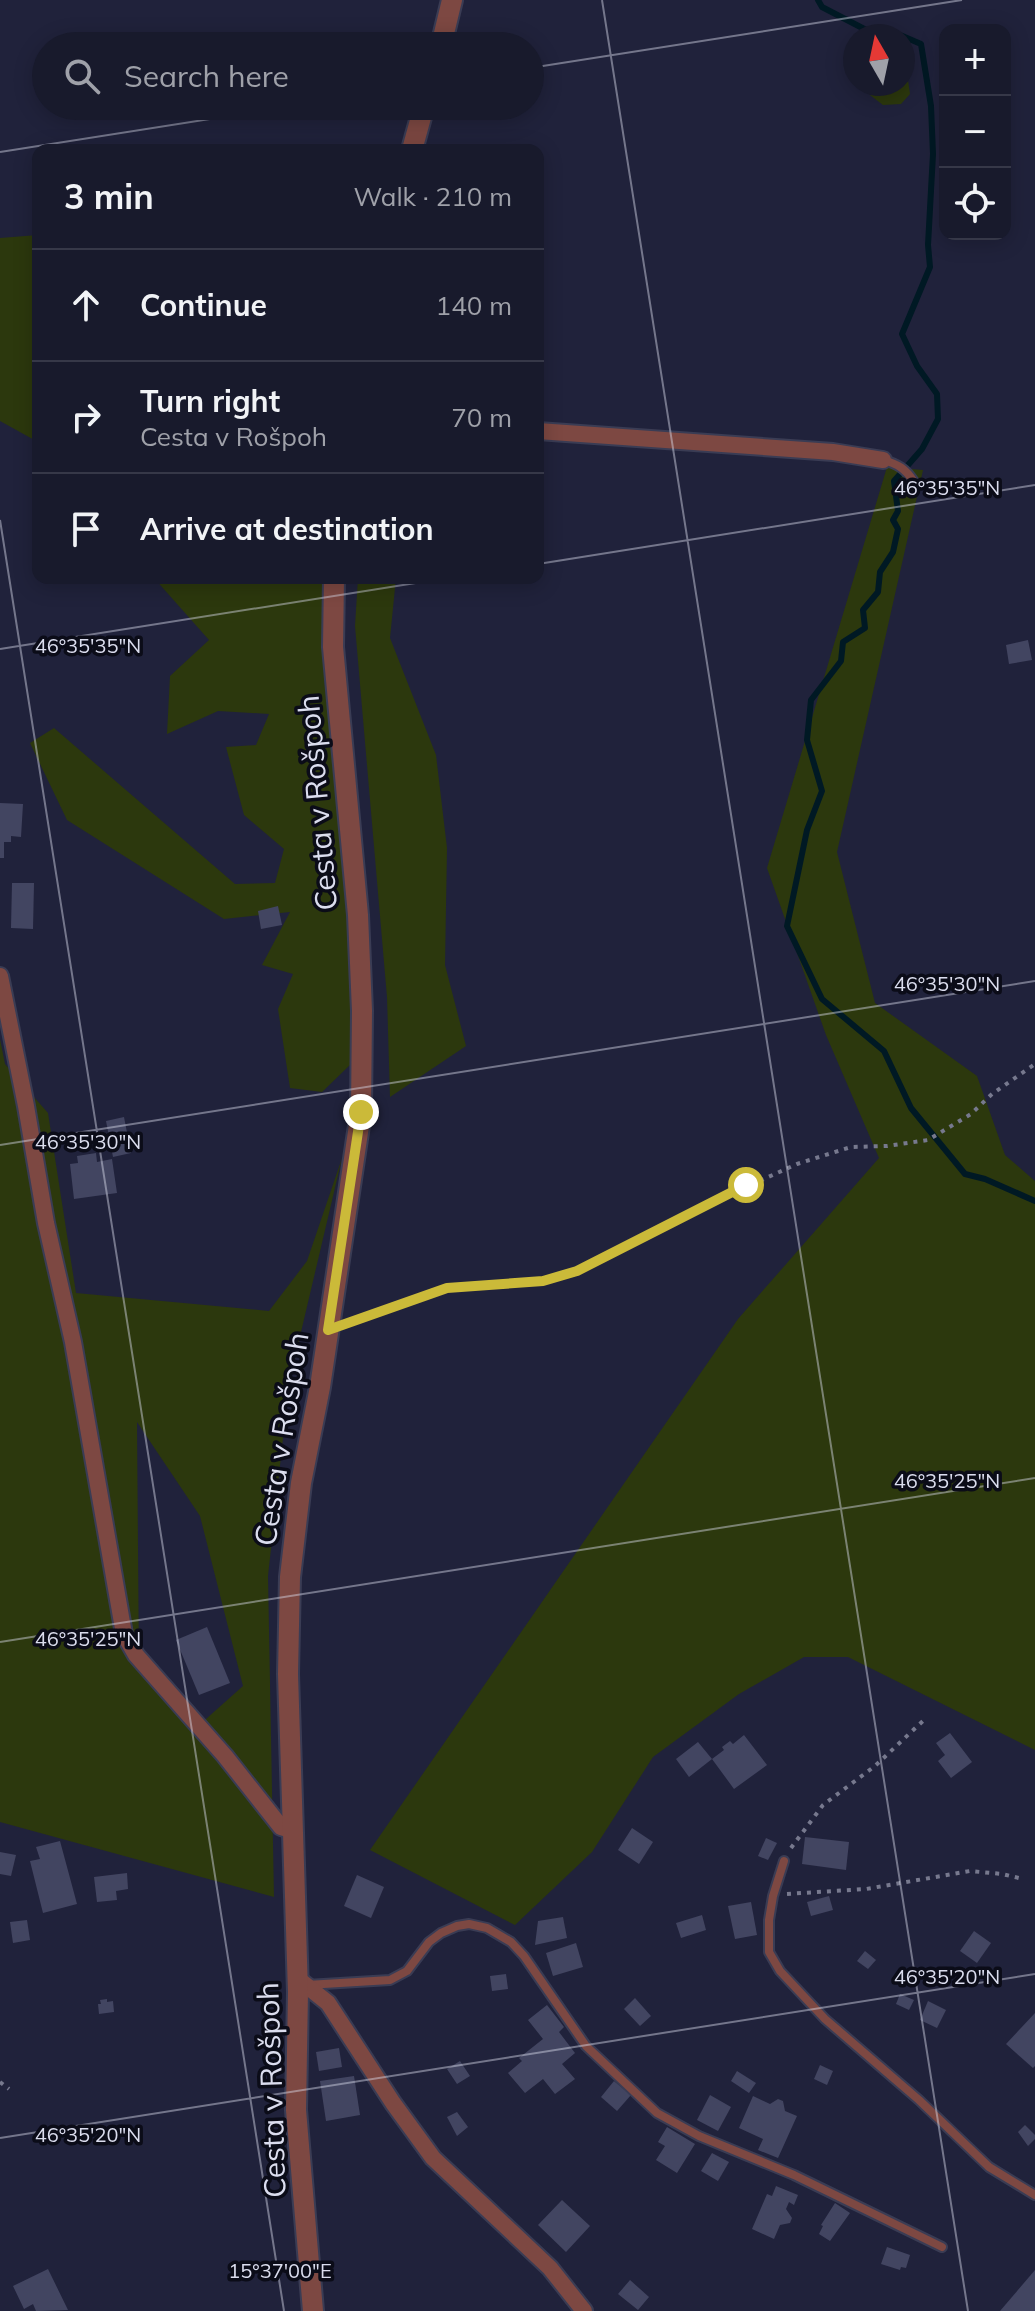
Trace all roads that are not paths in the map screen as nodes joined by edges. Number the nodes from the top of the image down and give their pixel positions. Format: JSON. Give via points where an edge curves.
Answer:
{"nodes":[{"id":1,"x":452,"y":0,"type":"edge"},
{"id":2,"x":444,"y":32,"type":"edge"},
{"id":3,"x":420,"y":120,"type":"edge"},
{"id":4,"x":414,"y":144,"type":"edge"},
{"id":5,"x":544,"y":431,"type":"edge"},
{"id":6,"x":883,"y":460,"type":"joint"},
{"id":7,"x":914,"y":482,"type":"dead end"},
{"id":8,"x":334,"y":584,"type":"edge"},
{"id":9,"x":0,"y":976,"type":"edge"},
{"id":10,"x":291,"y":1830,"type":"junction"},
{"id":11,"x":784,"y":1861,"type":"road end"},
{"id":12,"x":302,"y":1982,"type":"junction"},
{"id":13,"x":1035,"y":2195,"type":"edge"},
{"id":14,"x":942,"y":2247,"type":"dead end"},
{"id":15,"x":313,"y":2311,"type":"edge"},
{"id":16,"x":584,"y":2311,"type":"edge"}],
"edges":[{"from":1,"to":2,"type":"street"},
{"from":3,"to":4,"type":"street"},
{"from":5,"to":6,"type":"street"},
{"from":6,"to":7,"type":"lane","via":[[907,471]]},
{"from":8,"to":10,"type":"street","name":"Cesta v Rošpoh","via":[[334,663],[358,915],[361,1112],[290,1577]]},
{"from":9,"to":10,"type":"street","via":[[124,1634],[143,1665],[281,1827]]},
{"from":10,"to":12,"type":"street","name":"Cesta v Rošpoh"},
{"from":11,"to":13,"type":"lane","via":[[769,1920],[769,1952],[780,1971],[825,2019],[989,2167]]},
{"from":12,"to":14,"type":"lane","via":[[390,1980],[407,1971],[441,1933],[469,1924],[487,1928],[524,1956],[586,2046],[657,2113]]},
{"from":12,"to":15,"type":"street","name":"Cesta v Rošpoh","via":[[296,2110]]},
{"from":12,"to":16,"type":"street","via":[[328,2003],[433,2158],[550,2268]]}]}
